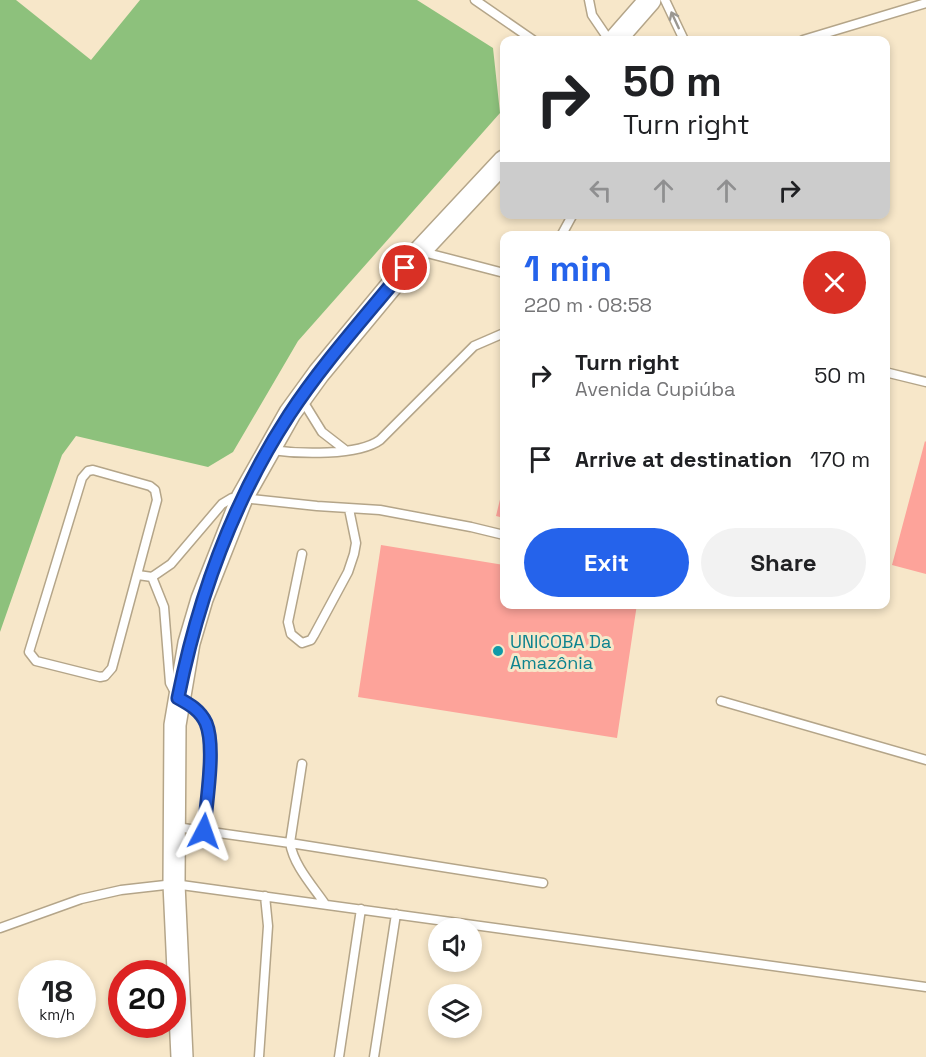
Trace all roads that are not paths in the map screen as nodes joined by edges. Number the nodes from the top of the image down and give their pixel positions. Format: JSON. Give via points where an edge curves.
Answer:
{"nodes":[{"id":1,"x":475,"y":0,"type":"edge"},
{"id":2,"x":590,"y":0,"type":"edge"},
{"id":3,"x":650,"y":0,"type":"edge"},
{"id":4,"x":665,"y":0,"type":"edge"},
{"id":5,"x":926,"y":3,"type":"edge"},
{"id":6,"x":526,"y":36,"type":"edge"},
{"id":7,"x":606,"y":36,"type":"edge"},
{"id":8,"x":618,"y":36,"type":"edge"},
{"id":9,"x":682,"y":36,"type":"edge"},
{"id":10,"x":816,"y":36,"type":"edge"},
{"id":11,"x":500,"y":165,"type":"edge"},
{"id":12,"x":420,"y":251,"type":"junction"},
{"id":13,"x":500,"y":272,"type":"edge"},
{"id":14,"x":500,"y":335,"type":"edge"},
{"id":15,"x":890,"y":373,"type":"edge"},
{"id":16,"x":926,"y":382,"type":"edge"},
{"id":17,"x":301,"y":398,"type":"junction"},
{"id":18,"x":268,"y":449,"type":"junction"},
{"id":19,"x":344,"y":450,"type":"junction"},
{"id":20,"x":242,"y":498,"type":"junction"},
{"id":21,"x":348,"y":509,"type":"junction"},
{"id":22,"x":500,"y":534,"type":"edge"},
{"id":23,"x":302,"y":554,"type":"dead end"},
{"id":24,"x":138,"y":574,"type":"junction"},
{"id":25,"x":152,"y":577,"type":"junction"},
{"id":26,"x":178,"y":698,"type":"junction"},
{"id":27,"x":721,"y":701,"type":"dead end"},
{"id":28,"x":926,"y":760,"type":"edge"},
{"id":29,"x":302,"y":764,"type":"dead end"},
{"id":30,"x":174,"y":827,"type":"junction"},
{"id":31,"x":204,"y":831,"type":"junction"},
{"id":32,"x":290,"y":843,"type":"junction"},
{"id":33,"x":543,"y":883,"type":"dead end"},
{"id":34,"x":174,"y":884,"type":"junction"},
{"id":35,"x":265,"y":896,"type":"junction"},
{"id":36,"x":325,"y":904,"type":"junction"},
{"id":37,"x":361,"y":909,"type":"junction"},
{"id":38,"x":396,"y":914,"type":"junction"},
{"id":39,"x":0,"y":928,"type":"edge"},
{"id":40,"x":926,"y":987,"type":"edge"},
{"id":41,"x":182,"y":1057,"type":"edge"},
{"id":42,"x":259,"y":1057,"type":"edge"},
{"id":43,"x":339,"y":1057,"type":"edge"},
{"id":44,"x":374,"y":1057,"type":"edge"}],
"edges":[{"from":1,"to":6,"type":"lane"},
{"from":2,"to":7,"type":"lane","via":[[592,15]]},
{"from":3,"to":8,"type":"street"},
{"from":9,"to":4,"type":"lane","one_way":true},
{"from":5,"to":10,"type":"lane"},
{"from":11,"to":12,"type":"street"},
{"from":12,"to":13,"type":"lane"},
{"from":12,"to":17,"type":"street"},
{"from":14,"to":19,"type":"lane","via":[[474,346],[380,440],[363,449]]},
{"from":15,"to":16,"type":"lane"},
{"from":17,"to":18,"type":"street"},
{"from":17,"to":19,"type":"lane","via":[[322,432]]},
{"from":18,"to":19,"type":"lane","via":[[293,453]]},
{"from":18,"to":20,"type":"street"},
{"from":20,"to":21,"type":"lane"},
{"from":20,"to":25,"type":"lane","via":[[222,504],[171,564]]},
{"from":20,"to":26,"type":"street","via":[[202,599]]},
{"from":21,"to":22,"type":"lane","via":[[380,510]]},
{"from":21,"to":23,"type":"lane","via":[[356,543],[348,572],[311,640],[302,643],[291,634],[288,622]]},
{"from":24,"to":24,"type":"lane","via":[[112,668],[105,676],[36,661],[30,656],[82,478],[88,471],[98,470],[155,490],[157,500]]},
{"from":24,"to":25,"type":"lane"},
{"from":25,"to":26,"type":"lane","via":[[164,607],[168,677]]},
{"from":26,"to":30,"type":"street"},
{"from":26,"to":31,"type":"lane","via":[[197,709],[206,722],[210,743]]},
{"from":27,"to":28,"type":"lane"},
{"from":29,"to":32,"type":"lane"},
{"from":30,"to":31,"type":"lane"},
{"from":30,"to":34,"type":"street"},
{"from":31,"to":32,"type":"lane"},
{"from":32,"to":33,"type":"lane"},
{"from":32,"to":36,"type":"lane","via":[[303,873]]},
{"from":34,"to":35,"type":"lane"},
{"from":34,"to":39,"type":"lane","via":[[81,899]]},
{"from":34,"to":41,"type":"street"},
{"from":35,"to":36,"type":"lane"},
{"from":35,"to":42,"type":"lane","via":[[268,926]]},
{"from":36,"to":37,"type":"lane"},
{"from":37,"to":38,"type":"lane"},
{"from":37,"to":43,"type":"lane"},
{"from":38,"to":40,"type":"lane"},
{"from":38,"to":44,"type":"lane"}]}
